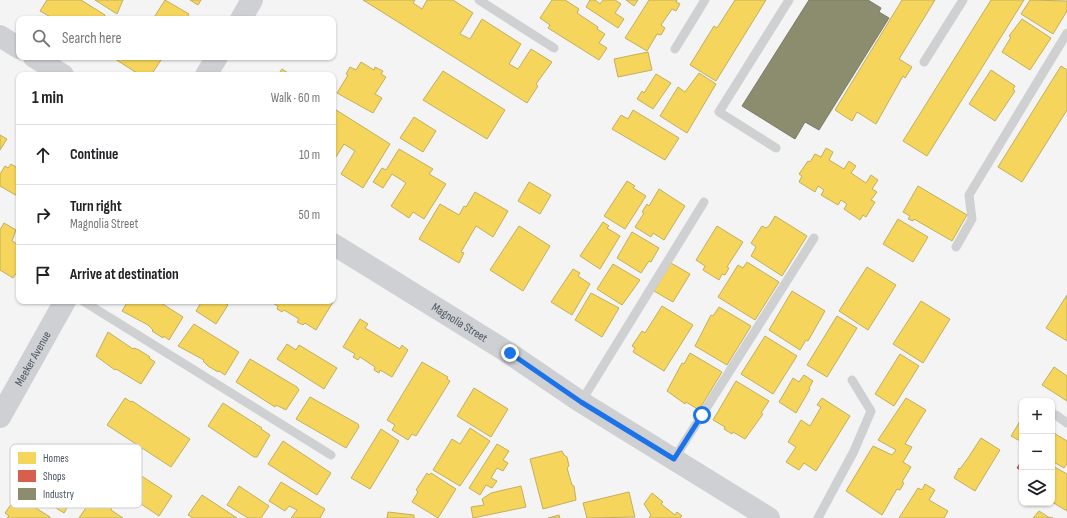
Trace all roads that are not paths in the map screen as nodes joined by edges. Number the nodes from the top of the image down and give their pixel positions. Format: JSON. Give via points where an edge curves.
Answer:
{"nodes":[{"id":1,"x":252,"y":0,"type":"edge"},
{"id":2,"x":479,"y":0,"type":"edge"},
{"id":3,"x":705,"y":0,"type":"edge"},
{"id":4,"x":789,"y":0,"type":"edge"},
{"id":5,"x":963,"y":0,"type":"edge"},
{"id":6,"x":243,"y":16,"type":"edge"},
{"id":7,"x":1067,"y":33,"type":"edge"},
{"id":8,"x":0,"y":36,"type":"edge"},
{"id":9,"x":16,"y":46,"type":"edge"},
{"id":10,"x":554,"y":48,"type":"dead end"},
{"id":11,"x":675,"y":48,"type":"dead end"},
{"id":12,"x":39,"y":60,"type":"edge"},
{"id":13,"x":215,"y":60,"type":"edge"},
{"id":14,"x":924,"y":62,"type":"dead end"},
{"id":15,"x":57,"y":72,"type":"edge"},
{"id":16,"x":208,"y":72,"type":"edge"},
{"id":17,"x":776,"y":148,"type":"dead end"},
{"id":18,"x":704,"y":202,"type":"dead end"},
{"id":19,"x":814,"y":238,"type":"dead end"},
{"id":20,"x":336,"y":246,"type":"edge"},
{"id":21,"x":956,"y":247,"type":"dead end"},
{"id":22,"x":63,"y":304,"type":"edge"},
{"id":23,"x":88,"y":304,"type":"edge"},
{"id":24,"x":852,"y":380,"type":"dead end"},
{"id":25,"x":581,"y":402,"type":"junction"},
{"id":26,"x":1056,"y":416,"type":"dead end"},
{"id":27,"x":0,"y":417,"type":"edge"},
{"id":28,"x":1067,"y":422,"type":"edge"},
{"id":29,"x":331,"y":455,"type":"dead end"},
{"id":30,"x":674,"y":459,"type":"junction"},
{"id":31,"x":769,"y":518,"type":"edge"},
{"id":32,"x":818,"y":518,"type":"edge"}],
"edges":[{"from":1,"to":6,"type":"street"},
{"from":2,"to":10,"type":"lane"},
{"from":3,"to":11,"type":"lane"},
{"from":4,"to":17,"type":"lane","via":[[719,112]]},
{"from":5,"to":14,"type":"lane"},
{"from":7,"to":21,"type":"lane","via":[[968,195],[972,219]]},
{"from":8,"to":9,"type":"street"},
{"from":12,"to":15,"type":"street"},
{"from":13,"to":16,"type":"street"},
{"from":18,"to":25,"type":"lane"},
{"from":19,"to":30,"type":"lane"},
{"from":20,"to":25,"type":"street","name":"Magnolia Street","via":[[510,353]]},
{"from":22,"to":27,"type":"street","name":"Meeker Avenue"},
{"from":23,"to":29,"type":"lane"},
{"from":24,"to":32,"type":"lane","via":[[871,411],[854,451]]},
{"from":25,"to":30,"type":"street","name":"Magnolia Street"},
{"from":26,"to":28,"type":"lane"},
{"from":30,"to":31,"type":"street","name":"Magnolia Street"}]}
